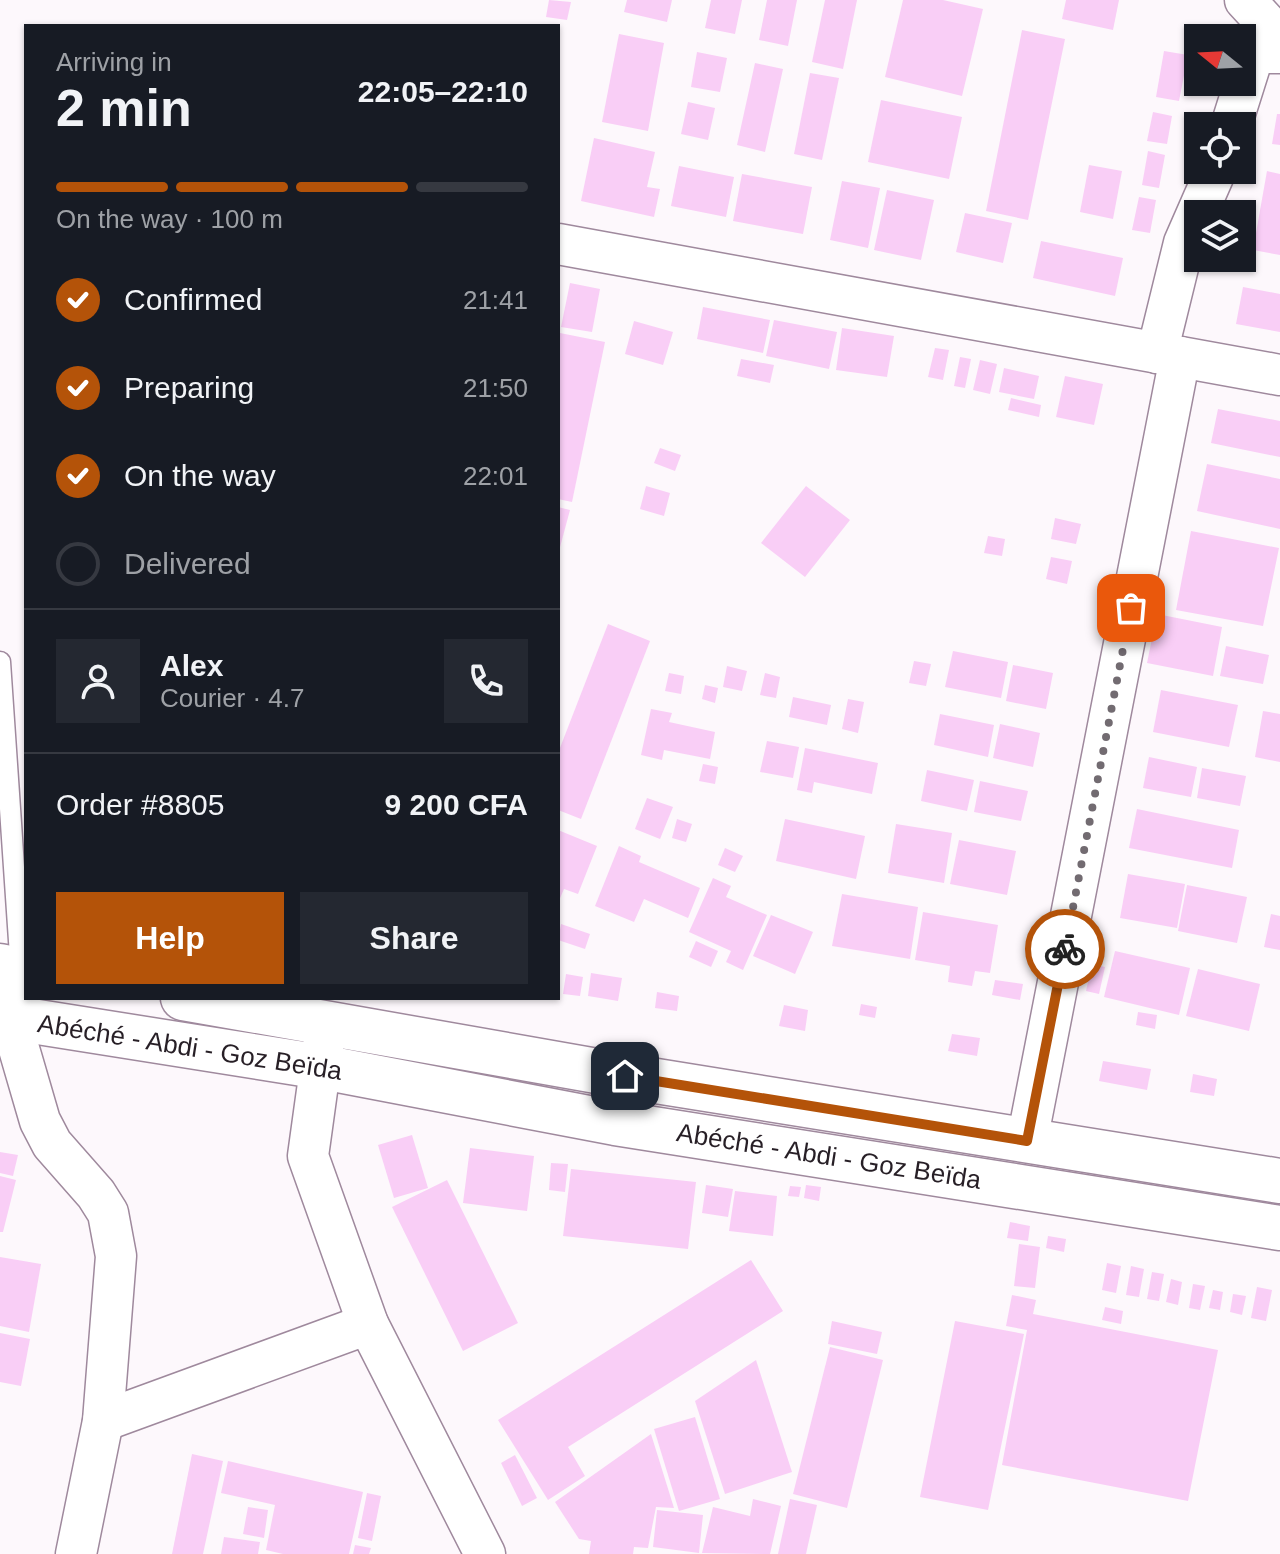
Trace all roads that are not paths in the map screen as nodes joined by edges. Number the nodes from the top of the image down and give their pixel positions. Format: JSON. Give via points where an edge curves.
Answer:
{"nodes":[{"id":1,"x":1245,"y":0,"type":"edge"},
{"id":2,"x":1280,"y":38,"type":"edge"},
{"id":3,"x":1280,"y":53,"type":"edge"},
{"id":4,"x":1235,"y":112,"type":"edge"},
{"id":5,"x":1210,"y":184,"type":"edge"},
{"id":6,"x":560,"y":244,"type":"edge"},
{"id":7,"x":1168,"y":355,"type":"junction"},
{"id":8,"x":1280,"y":375,"type":"edge"},
{"id":9,"x":0,"y":662,"type":"edge"},
{"id":10,"x":16,"y":969,"type":"edge"},
{"id":11,"x":194,"y":1000,"type":"edge"},
{"id":12,"x":5,"y":1017,"type":"edge"},
{"id":13,"x":326,"y":1023,"type":"junction"},
{"id":14,"x":322,"y":1067,"type":"junction"},
{"id":15,"x":922,"y":1124,"type":"junction"},
{"id":16,"x":1027,"y":1141,"type":"junction"},
{"id":17,"x":915,"y":1169,"type":"junction"},
{"id":18,"x":1280,"y":1181,"type":"edge"},
{"id":19,"x":1280,"y":1228,"type":"edge"},
{"id":20,"x":368,"y":1324,"type":"junction"},
{"id":21,"x":103,"y":1421,"type":"junction"},
{"id":22,"x":76,"y":1554,"type":"edge"},
{"id":23,"x":485,"y":1554,"type":"edge"}],
"edges":[{"from":1,"to":2,"type":"street"},
{"from":3,"to":4,"type":"street","via":[[1254,53]]},
{"from":5,"to":7,"type":"street","via":[[1184,243]]},
{"from":6,"to":7,"type":"street"},
{"from":7,"to":8,"type":"street"},
{"from":7,"to":16,"type":"street"},
{"from":9,"to":10,"type":"lane"},
{"from":10,"to":12,"type":"street"},
{"from":11,"to":13,"type":"main road"},
{"from":12,"to":14,"type":"main road","name":"Abéché - Abdi - Goz Beïda"},
{"from":12,"to":21,"type":"street","via":[[40,1121],[52,1144],[96,1194],[114,1234]]},
{"from":13,"to":14,"type":"street"},
{"from":13,"to":15,"type":"main road"},
{"from":14,"to":17,"type":"main road","name":"Abéché - Abdi - Goz Beïda","via":[[615,1123]]},
{"from":14,"to":20,"type":"street","via":[[308,1156]]},
{"from":15,"to":16,"type":"main road"},
{"from":15,"to":17,"type":"main road"},
{"from":16,"to":18,"type":"main road"},
{"from":17,"to":19,"type":"main road","name":"Abéché - Abdi - Goz Beïda"},
{"from":20,"to":21,"type":"street"},
{"from":20,"to":23,"type":"street"},
{"from":21,"to":22,"type":"street"}]}
